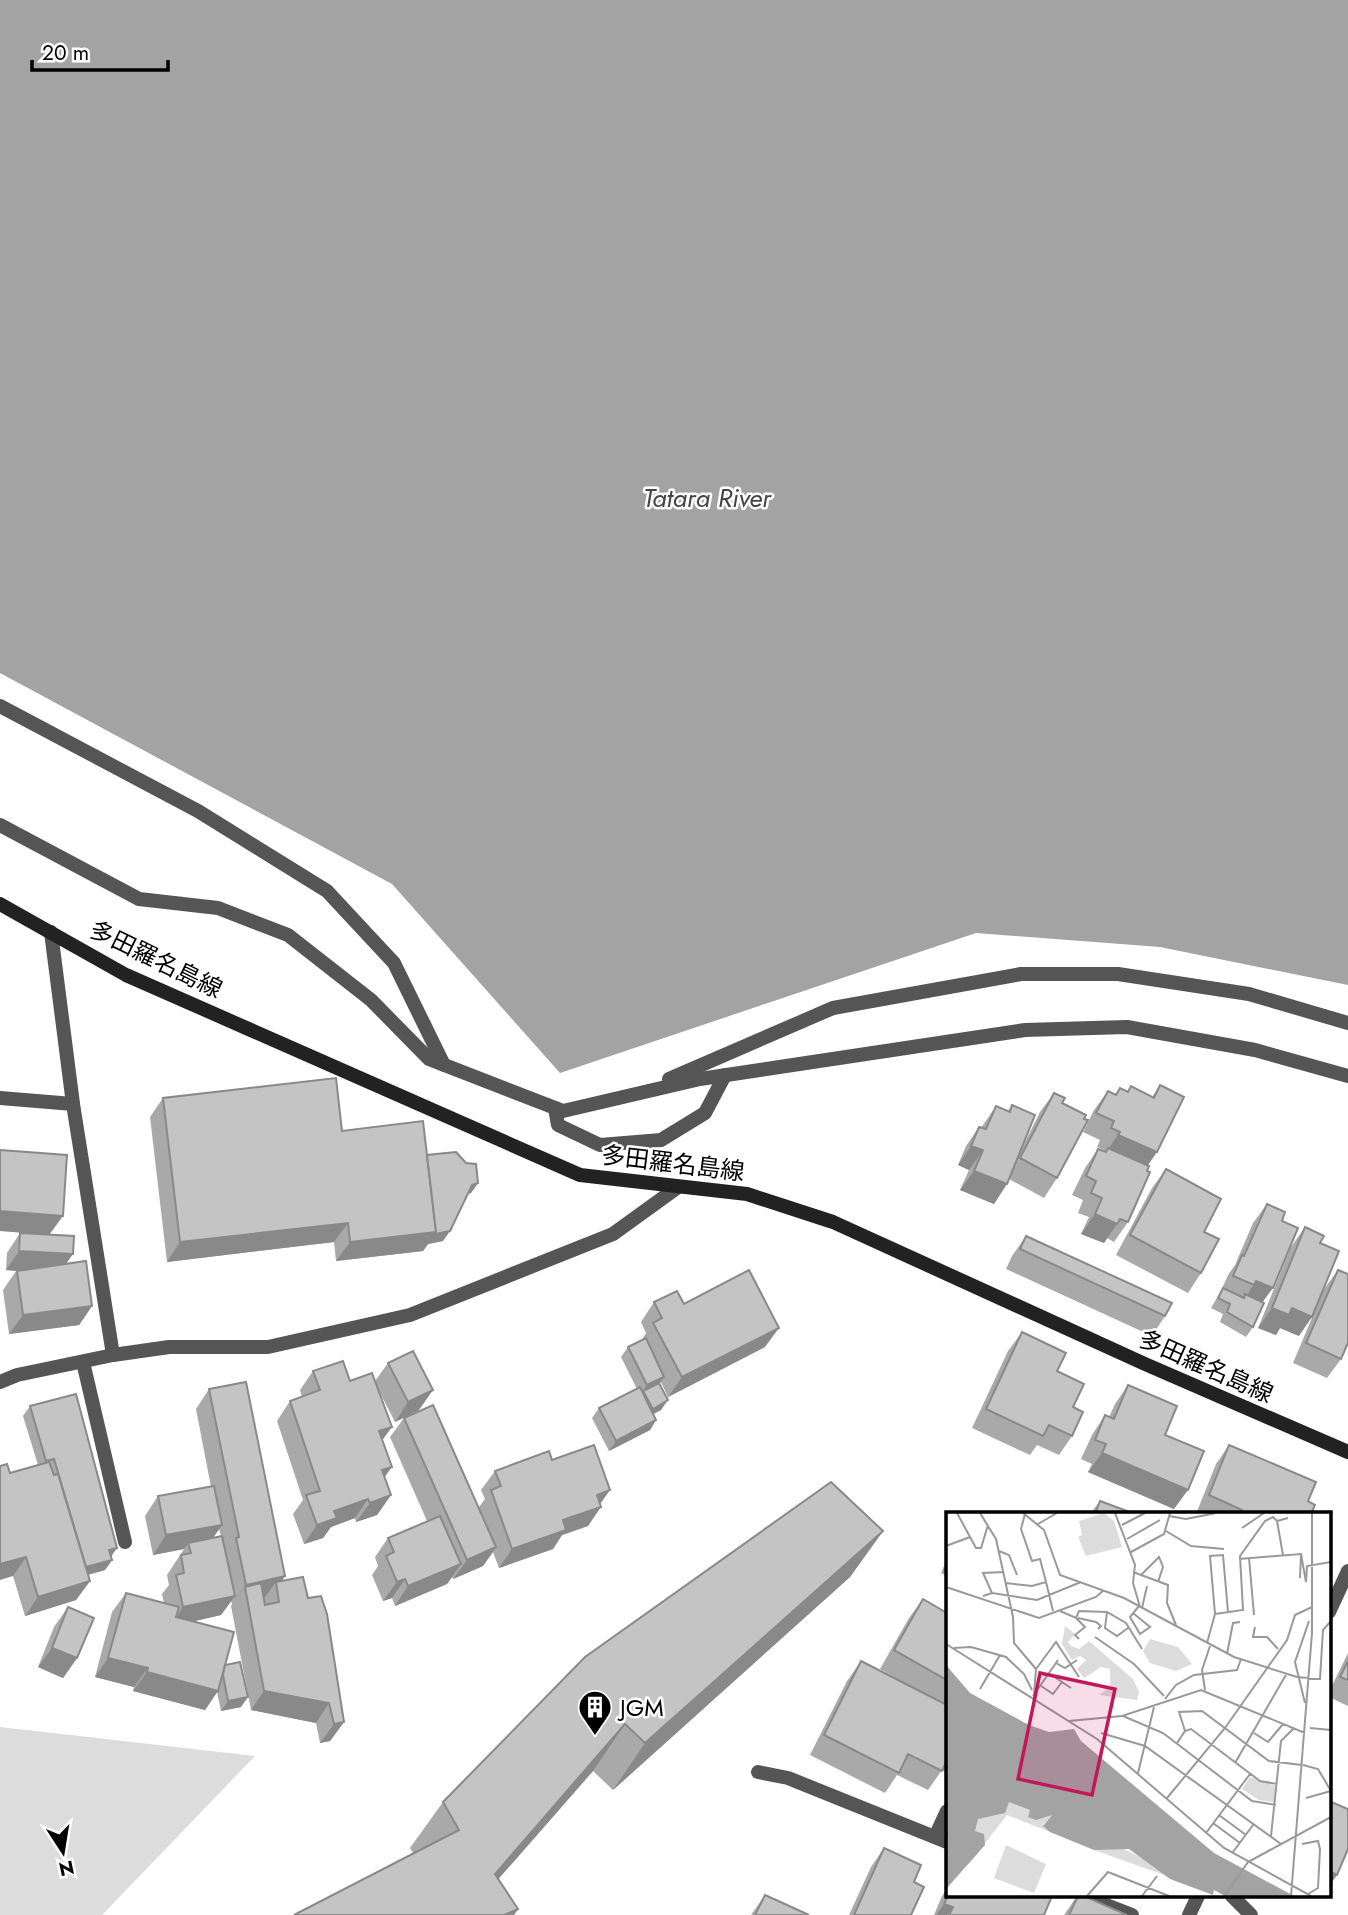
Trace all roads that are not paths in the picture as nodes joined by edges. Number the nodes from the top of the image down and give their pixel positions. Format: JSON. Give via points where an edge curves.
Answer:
{"nodes":[{"id":1,"x":0,"y":706,"type":"edge"},
{"id":2,"x":0,"y":825,"type":"edge"},
{"id":3,"x":0,"y":904,"type":"edge"},
{"id":4,"x":51,"y":932,"type":"junction"},
{"id":5,"x":1348,"y":1023,"type":"edge"},
{"id":6,"x":444,"y":1065,"type":"junction"},
{"id":7,"x":725,"y":1075,"type":"junction"},
{"id":8,"x":1348,"y":1076,"type":"edge"},
{"id":9,"x":635,"y":1094,"type":"junction"},
{"id":10,"x":0,"y":1098,"type":"edge"},
{"id":11,"x":73,"y":1104,"type":"junction"},
{"id":12,"x":555,"y":1108,"type":"junction"},
{"id":13,"x":678,"y":1187,"type":"junction"},
{"id":14,"x":113,"y":1355,"type":"junction"},
{"id":15,"x":83,"y":1362,"type":"junction"},
{"id":16,"x":0,"y":1382,"type":"edge"},
{"id":17,"x":1348,"y":1452,"type":"edge"},
{"id":18,"x":125,"y":1542,"type":"dead end"},
{"id":19,"x":1348,"y":1571,"type":"edge"},
{"id":20,"x":1330,"y":1610,"type":"edge"},
{"id":21,"x":758,"y":1773,"type":"dead end"},
{"id":22,"x":946,"y":1816,"type":"edge"},
{"id":23,"x":941,"y":1839,"type":"edge"},
{"id":24,"x":1088,"y":1898,"type":"edge"},
{"id":25,"x":1197,"y":1898,"type":"edge"},
{"id":26,"x":1234,"y":1898,"type":"edge"},
{"id":27,"x":1132,"y":1915,"type":"edge"},
{"id":28,"x":1189,"y":1915,"type":"edge"},
{"id":29,"x":1251,"y":1915,"type":"edge"}],
"edges":[{"from":1,"to":6,"type":"street","via":[[198,811],[327,891],[394,963]]},
{"from":2,"to":6,"type":"street","via":[[139,899],[218,908],[288,935],[372,1000],[429,1059]]},
{"from":3,"to":4,"type":"main road","name":"多田羅名島線"},
{"from":4,"to":11,"type":"street"},
{"from":4,"to":13,"type":"main road","name":"多田羅名島線","via":[[127,975],[580,1175]]},
{"from":5,"to":9,"type":"street","via":[[1249,994],[1118,974],[1021,975],[833,1008]]},
{"from":6,"to":12,"type":"street"},
{"from":7,"to":8,"type":"street","via":[[1026,1030],[1127,1027],[1255,1049]]},
{"from":7,"to":9,"type":"street"},
{"from":7,"to":12,"type":"street","via":[[705,1113],[661,1140],[600,1145],[558,1125]]},
{"from":9,"to":12,"type":"street","via":[[563,1111]]},
{"from":10,"to":11,"type":"street"},
{"from":11,"to":14,"type":"street"},
{"from":13,"to":14,"type":"street","via":[[613,1234],[410,1315],[268,1347],[169,1347]]},
{"from":13,"to":17,"type":"main road","name":"多田羅名島線","via":[[747,1194],[833,1222]]},
{"from":14,"to":15,"type":"street"},
{"from":15,"to":16,"type":"street"},
{"from":15,"to":18,"type":"street"},
{"from":19,"to":20,"type":"street"},
{"from":21,"to":23,"type":"street","via":[[788,1778]]},
{"from":22,"to":23,"type":"street"},
{"from":24,"to":27,"type":"street"},
{"from":25,"to":28,"type":"street"},
{"from":26,"to":29,"type":"street"}]}
